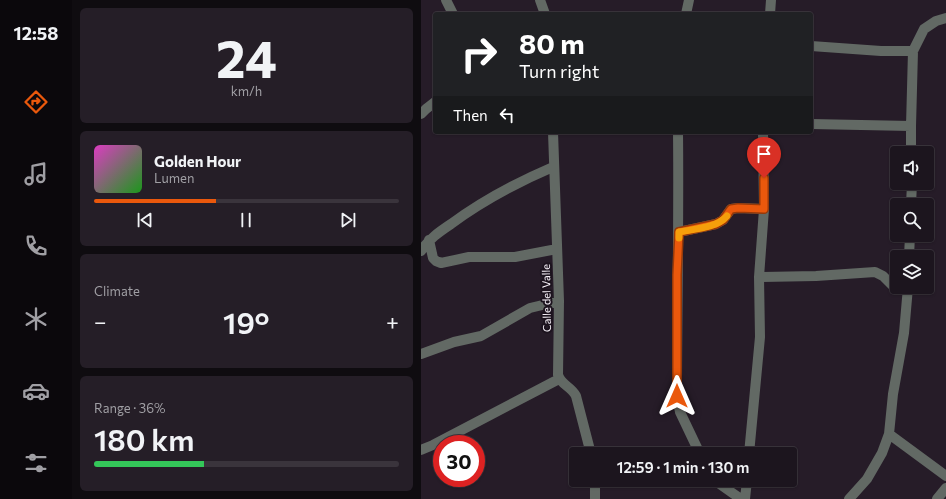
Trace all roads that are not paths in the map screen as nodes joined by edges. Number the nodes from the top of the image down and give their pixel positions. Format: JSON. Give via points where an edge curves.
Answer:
{"nodes":[{"id":1,"x":446,"y":0,"type":"edge"},
{"id":2,"x":539,"y":0,"type":"edge"},
{"id":3,"x":689,"y":0,"type":"edge"},
{"id":4,"x":771,"y":0,"type":"edge"},
{"id":5,"x":452,"y":12,"type":"edge"},
{"id":6,"x":544,"y":12,"type":"edge"},
{"id":7,"x":686,"y":12,"type":"edge"},
{"id":8,"x":770,"y":12,"type":"edge"},
{"id":9,"x":946,"y":18,"type":"edge"},
{"id":10,"x":813,"y":46,"type":"edge"},
{"id":11,"x":913,"y":51,"type":"junction"},
{"id":12,"x":433,"y":103,"type":"edge"},
{"id":13,"x":423,"y":108,"type":"edge"},
{"id":14,"x":813,"y":124,"type":"edge"},
{"id":15,"x":911,"y":126,"type":"junction"},
{"id":16,"x":553,"y":134,"type":"edge"},
{"id":17,"x":678,"y":134,"type":"edge"},
{"id":18,"x":763,"y":134,"type":"edge"},
{"id":19,"x":911,"y":146,"type":"edge"},
{"id":20,"x":553,"y":167,"type":"junction"},
{"id":21,"x":764,"y":209,"type":"junction"},
{"id":22,"x":679,"y":232,"type":"junction"},
{"id":23,"x":429,"y":240,"type":"junction"},
{"id":24,"x":557,"y":250,"type":"junction"},
{"id":25,"x":421,"y":251,"type":"edge"},
{"id":26,"x":759,"y":277,"type":"junction"},
{"id":27,"x":890,"y":283,"type":"edge"},
{"id":28,"x":903,"y":294,"type":"edge"},
{"id":29,"x":559,"y":300,"type":"junction"},
{"id":30,"x":421,"y":354,"type":"edge"},
{"id":31,"x":559,"y":379,"type":"junction"},
{"id":32,"x":889,"y":434,"type":"junction"},
{"id":33,"x":589,"y":447,"type":"edge"},
{"id":34,"x":696,"y":447,"type":"edge"},
{"id":35,"x":750,"y":447,"type":"edge"},
{"id":36,"x":421,"y":450,"type":"edge"},
{"id":37,"x":946,"y":476,"type":"edge"},
{"id":38,"x":595,"y":487,"type":"edge"},
{"id":39,"x":724,"y":487,"type":"edge"},
{"id":40,"x":746,"y":487,"type":"edge"},
{"id":41,"x":946,"y":488,"type":"edge"},
{"id":42,"x":595,"y":499,"type":"edge"},
{"id":43,"x":741,"y":499,"type":"edge"},
{"id":44,"x":745,"y":499,"type":"edge"},
{"id":45,"x":849,"y":499,"type":"edge"},
{"id":46,"x":937,"y":499,"type":"edge"}],
"edges":[{"from":1,"to":5,"type":"street"},
{"from":2,"to":6,"type":"street"},
{"from":3,"to":7,"type":"street"},
{"from":4,"to":8,"type":"street"},
{"from":9,"to":11,"type":"street","via":[[924,29]]},
{"from":10,"to":11,"type":"street"},
{"from":11,"to":15,"type":"street"},
{"from":12,"to":13,"type":"street"},
{"from":14,"to":15,"type":"street"},
{"from":15,"to":19,"type":"street"},
{"from":16,"to":20,"type":"street","name":"Calle del Valle"},
{"from":17,"to":22,"type":"street"},
{"from":18,"to":21,"type":"street"},
{"from":20,"to":23,"type":"street","via":[[527,178],[468,211]]},
{"from":20,"to":24,"type":"street","name":"Calle del Valle"},
{"from":21,"to":22,"type":"street","via":[[731,209],[723,220],[716,224]]},
{"from":21,"to":26,"type":"street"},
{"from":22,"to":34,"type":"street","via":[[677,396],[680,412]]},
{"from":23,"to":24,"type":"street","via":[[433,258],[441,263],[469,257],[515,257]]},
{"from":23,"to":25,"type":"street"},
{"from":24,"to":29,"type":"street","name":"Calle del Valle"},
{"from":26,"to":27,"type":"street","via":[[875,272]]},
{"from":26,"to":35,"type":"street","via":[[760,337]]},
{"from":28,"to":32,"type":"street","via":[[904,333]]},
{"from":29,"to":30,"type":"street","via":[[530,308],[481,336],[454,342]]},
{"from":29,"to":31,"type":"street","name":"Calle del Valle"},
{"from":31,"to":33,"type":"street","via":[[576,396]]},
{"from":31,"to":36,"type":"street"},
{"from":32,"to":37,"type":"street"},
{"from":32,"to":45,"type":"street","via":[[882,453],[867,479]]},
{"from":38,"to":42,"type":"street"},
{"from":39,"to":43,"type":"street"},
{"from":40,"to":44,"type":"street"},
{"from":41,"to":46,"type":"street"}]}
